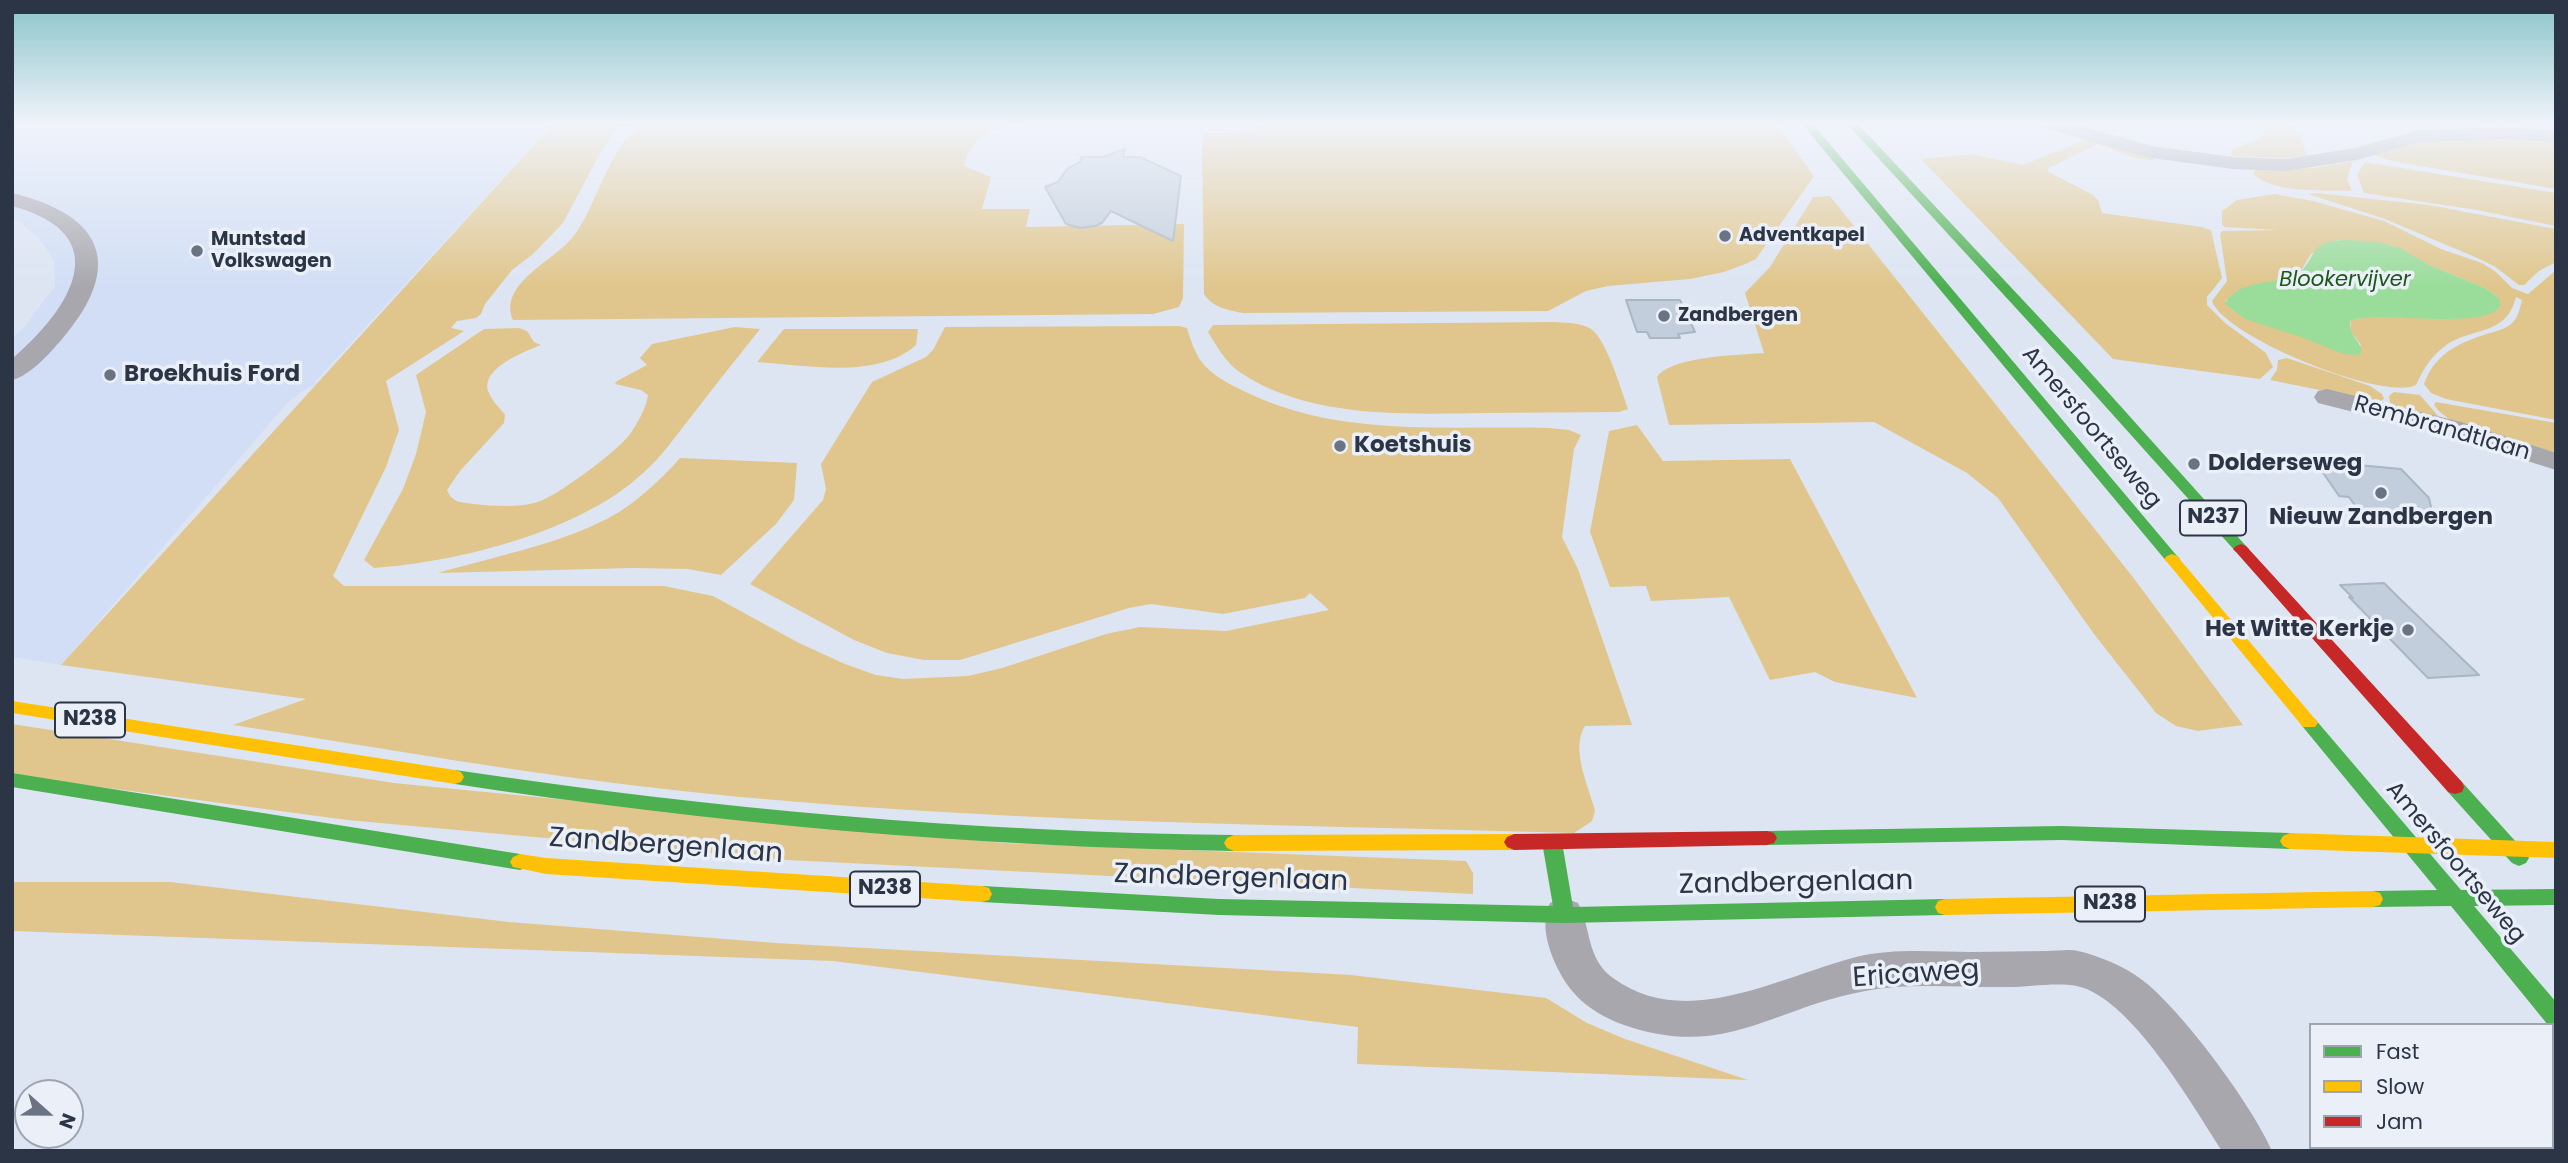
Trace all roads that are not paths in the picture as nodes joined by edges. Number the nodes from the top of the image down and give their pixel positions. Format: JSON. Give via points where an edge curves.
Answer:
{"nodes":[{"id":1,"x":1852,"y":178,"type":"edge"},
{"id":2,"x":1902,"y":178,"type":"edge"},
{"id":3,"x":12,"y":199,"type":"edge"},
{"id":4,"x":12,"y":372,"type":"edge"},
{"id":5,"x":2327,"y":397,"type":"dead end"},
{"id":6,"x":2556,"y":462,"type":"edge"},
{"id":7,"x":12,"y":707,"type":"edge"},
{"id":8,"x":12,"y":780,"type":"edge"},
{"id":9,"x":1552,"y":842,"type":"junction"},
{"id":10,"x":2410,"y":844,"type":"junction"},
{"id":11,"x":2510,"y":848,"type":"junction"},
{"id":12,"x":2556,"y":850,"type":"edge"},
{"id":13,"x":2455,"y":898,"type":"junction"},
{"id":14,"x":2555,"y":898,"type":"edge"},
{"id":15,"x":1564,"y":915,"type":"junction"},
{"id":16,"x":2556,"y":1018,"type":"edge"},
{"id":17,"x":2249,"y":1151,"type":"edge"}],
"edges":[{"from":1,"to":10,"type":"main road","name":"Amersfoortseweg","number":"N237"},
{"from":2,"to":11,"type":"main road","name":"Amersfoortseweg","number":"N237"},
{"from":3,"to":4,"type":"street","via":[[47,210],[78,233],[90,262],[72,314],[44,346]]},
{"from":5,"to":6,"type":"street","name":"Rembrandtlaan","via":[[2451,428]]},
{"from":7,"to":9,"type":"main road","name":"Zandbergenlaan","number":"N238","via":[[465,779],[771,820],[1125,843]]},
{"from":8,"to":15,"type":"main road","name":"Zandbergenlaan","number":"N238","via":[[546,866],[1219,907]]},
{"from":9,"to":10,"type":"main road","name":"Zandbergenlaan","number":"N238","via":[[2062,833]]},
{"from":9,"to":15,"type":"main road"},
{"from":10,"to":11,"type":"main road","number":"N238"},
{"from":10,"to":13,"type":"main road","name":"Amersfoortseweg","number":"N237"},
{"from":11,"to":12,"type":"main road","number":"N238"},
{"from":11,"to":14,"type":"main road","name":"Amersfoortseweg","number":"N237"},
{"from":13,"to":14,"type":"main road","number":"N238"},
{"from":13,"to":15,"type":"main road","name":"Zandbergenlaan","number":"N238"},
{"from":13,"to":16,"type":"main road","name":"Amersfoortseweg","number":"N237"},
{"from":15,"to":17,"type":"street","name":"Ericaweg","via":[[1568,946],[1584,979],[1608,998],[1646,1015],[1680,1021],[1736,1014],[1860,974],[2076,968],[2108,980],[2146,1010]]}]}
